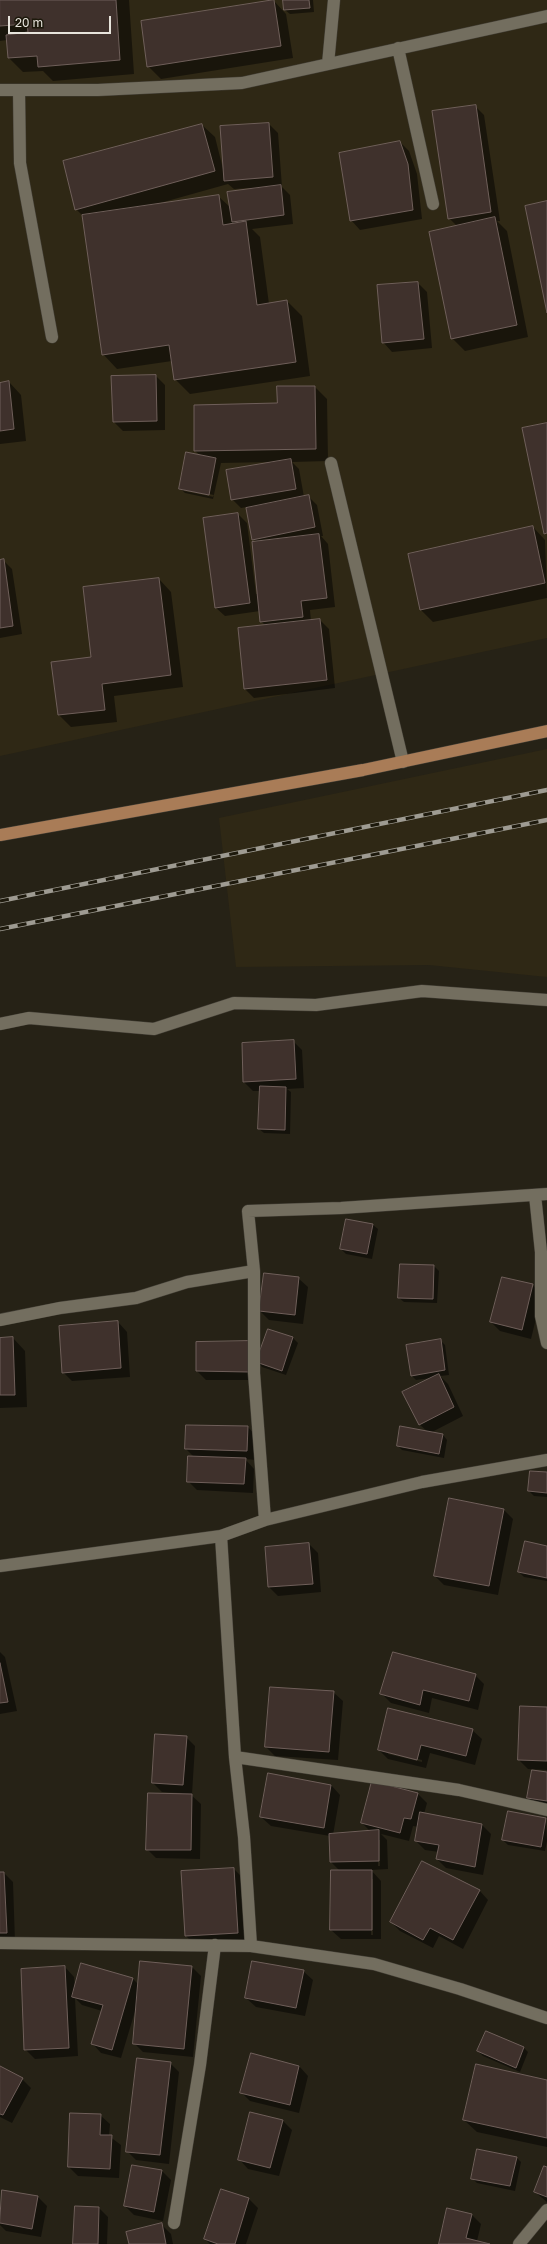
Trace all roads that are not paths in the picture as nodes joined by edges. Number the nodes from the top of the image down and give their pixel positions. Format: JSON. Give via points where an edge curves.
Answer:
{"nodes":[{"id":1,"x":334,"y":0,"type":"edge"},
{"id":2,"x":547,"y":16,"type":"edge"},
{"id":3,"x":398,"y":48,"type":"junction"},
{"id":4,"x":328,"y":64,"type":"junction"},
{"id":5,"x":0,"y":90,"type":"edge"},
{"id":6,"x":19,"y":90,"type":"junction"},
{"id":7,"x":433,"y":204,"type":"dead end"},
{"id":8,"x":52,"y":337,"type":"dead end"},
{"id":9,"x":331,"y":463,"type":"dead end"},
{"id":10,"x":547,"y":731,"type":"edge"},
{"id":11,"x":403,"y":762,"type":"junction"},
{"id":12,"x":0,"y":835,"type":"edge"},
{"id":13,"x":547,"y":1000,"type":"edge"},
{"id":14,"x":0,"y":1024,"type":"edge"},
{"id":15,"x":541,"y":1194,"type":"edge"},
{"id":16,"x":254,"y":1271,"type":"junction"},
{"id":17,"x":0,"y":1320,"type":"edge"},
{"id":18,"x":547,"y":1343,"type":"edge"},
{"id":19,"x":547,"y":1460,"type":"edge"},
{"id":20,"x":265,"y":1520,"type":"junction"},
{"id":21,"x":221,"y":1536,"type":"junction"},
{"id":22,"x":0,"y":1566,"type":"edge"},
{"id":23,"x":235,"y":1757,"type":"junction"},
{"id":24,"x":547,"y":1810,"type":"edge"},
{"id":25,"x":0,"y":1943,"type":"edge"},
{"id":26,"x":215,"y":1945,"type":"junction"},
{"id":27,"x":251,"y":1946,"type":"junction"},
{"id":28,"x":547,"y":2018,"type":"edge"},
{"id":29,"x":547,"y":2210,"type":"edge"},
{"id":30,"x":174,"y":2223,"type":"dead end"},
{"id":31,"x":519,"y":2244,"type":"edge"}],
"edges":[{"from":1,"to":4,"type":"street"},
{"from":2,"to":3,"type":"street"},
{"from":3,"to":4,"type":"street"},
{"from":3,"to":7,"type":"street"},
{"from":4,"to":6,"type":"street","via":[[242,83],[98,90]]},
{"from":5,"to":6,"type":"street"},
{"from":6,"to":8,"type":"street","via":[[20,163]]},
{"from":9,"to":11,"type":"street"},
{"from":10,"to":11,"type":"main road"},
{"from":11,"to":12,"type":"main road"},
{"from":13,"to":14,"type":"street","via":[[422,991],[316,1005],[234,1003],[154,1029],[29,1018]]},
{"from":15,"to":16,"type":"street","via":[[341,1208],[248,1211]]},
{"from":15,"to":18,"type":"street","via":[[541,1316]]},
{"from":16,"to":17,"type":"street","via":[[187,1282],[136,1298],[60,1308]]},
{"from":16,"to":20,"type":"street","via":[[254,1374]]},
{"from":19,"to":20,"type":"street","via":[[422,1482]]},
{"from":20,"to":21,"type":"street"},
{"from":21,"to":22,"type":"street"},
{"from":21,"to":23,"type":"street"},
{"from":23,"to":24,"type":"street","via":[[460,1790]]},
{"from":23,"to":27,"type":"street","via":[[244,1837]]},
{"from":25,"to":26,"type":"street"},
{"from":26,"to":27,"type":"street"},
{"from":26,"to":30,"type":"street","via":[[200,2066]]},
{"from":27,"to":28,"type":"street","via":[[374,1964]]},
{"from":29,"to":31,"type":"street"}]}
